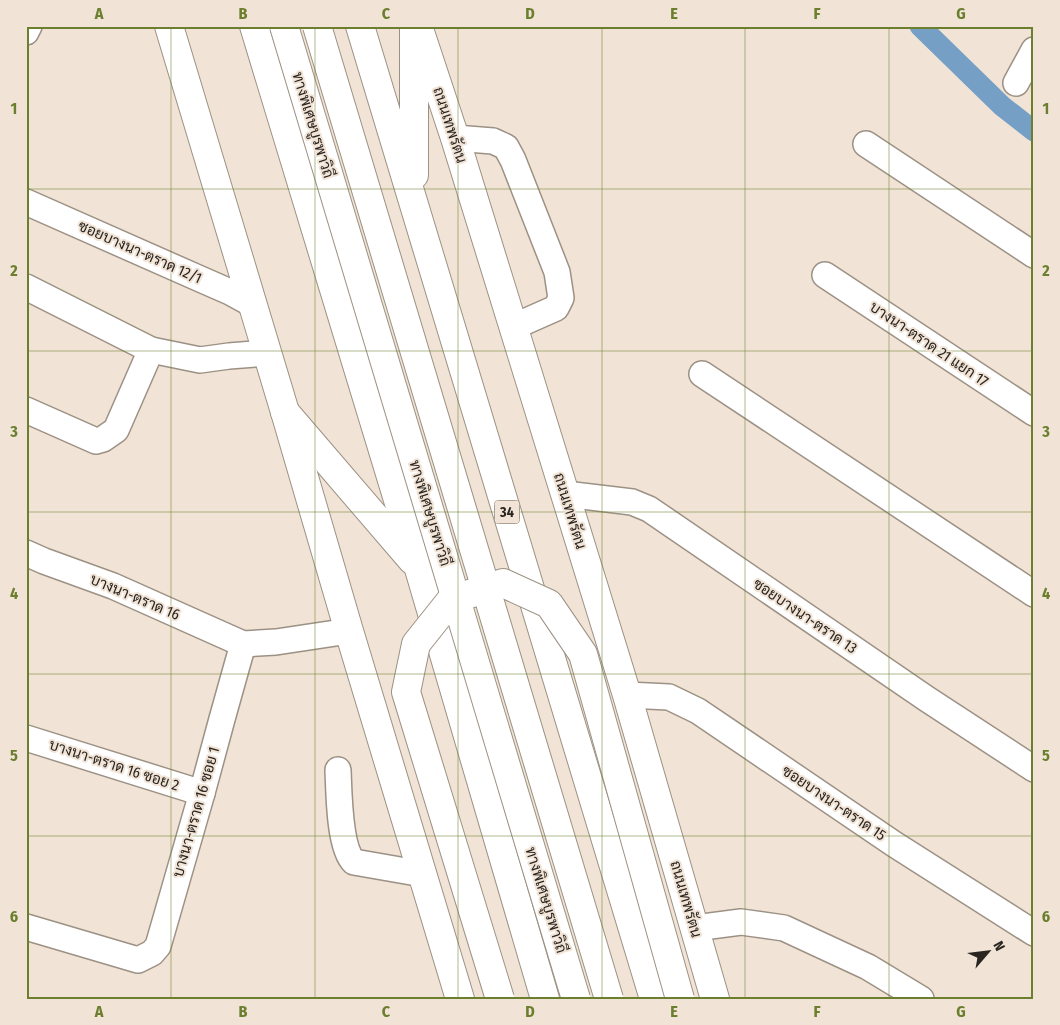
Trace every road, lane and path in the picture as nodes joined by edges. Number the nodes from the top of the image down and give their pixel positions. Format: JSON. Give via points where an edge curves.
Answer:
{"nodes":[{"id":1,"x":29,"y":26,"type":"edge"},
{"id":2,"x":169,"y":26,"type":"edge"},
{"id":3,"x":254,"y":26,"type":"edge"},
{"id":4,"x":284,"y":26,"type":"edge"},
{"id":5,"x":317,"y":26,"type":"edge"},
{"id":6,"x":360,"y":26,"type":"edge"},
{"id":7,"x":416,"y":26,"type":"edge"},
{"id":8,"x":26,"y":32,"type":"edge"},
{"id":9,"x":1034,"y":50,"type":"edge"},
{"id":10,"x":1016,"y":83,"type":"dead end"},
{"id":11,"x":455,"y":138,"type":"junction"},
{"id":12,"x":866,"y":144,"type":"dead end"},
{"id":13,"x":26,"y":202,"type":"edge"},
{"id":14,"x":414,"y":203,"type":"junction"},
{"id":15,"x":1034,"y":255,"type":"edge"},
{"id":16,"x":825,"y":275,"type":"dead end"},
{"id":17,"x":26,"y":287,"type":"edge"},
{"id":18,"x":252,"y":304,"type":"junction"},
{"id":19,"x":513,"y":327,"type":"junction"},
{"id":20,"x":151,"y":350,"type":"junction"},
{"id":21,"x":268,"y":353,"type":"junction"},
{"id":22,"x":702,"y":374,"type":"dead end"},
{"id":23,"x":26,"y":410,"type":"edge"},
{"id":24,"x":285,"y":412,"type":"junction"},
{"id":25,"x":1034,"y":413,"type":"edge"},
{"id":26,"x":565,"y":494,"type":"junction"},
{"id":27,"x":26,"y":553,"type":"edge"},
{"id":28,"x":419,"y":569,"type":"junction"},
{"id":29,"x":1034,"y":594,"type":"edge"},
{"id":30,"x":349,"y":631,"type":"junction"},
{"id":31,"x":243,"y":644,"type":"junction"},
{"id":32,"x":626,"y":695,"type":"junction"},
{"id":33,"x":26,"y":738,"type":"edge"},
{"id":34,"x":1034,"y":769,"type":"edge"},
{"id":35,"x":338,"y":770,"type":"dead end"},
{"id":36,"x":202,"y":793,"type":"junction"},
{"id":37,"x":423,"y":874,"type":"junction"},
{"id":38,"x":26,"y":927,"type":"edge"},
{"id":39,"x":694,"y":928,"type":"junction"},
{"id":40,"x":1034,"y":933,"type":"edge"},
{"id":41,"x":460,"y":999,"type":"edge"},
{"id":42,"x":500,"y":999,"type":"edge"},
{"id":43,"x":545,"y":999,"type":"edge"},
{"id":44,"x":576,"y":999,"type":"edge"},
{"id":45,"x":609,"y":999,"type":"edge"},
{"id":46,"x":654,"y":999,"type":"edge"},
{"id":47,"x":680,"y":999,"type":"edge"},
{"id":48,"x":715,"y":999,"type":"edge"},
{"id":49,"x":921,"y":999,"type":"edge"}],
"edges":[{"from":1,"to":8,"type":"street"},
{"from":2,"to":18,"type":"main road"},
{"from":3,"to":28,"type":"main road"},
{"from":4,"to":44,"type":"main road","name":"ทางพิเศษบูรพาวิถี","bridge":true},
{"from":5,"to":45,"type":"main road","bridge":true},
{"from":6,"to":14,"type":"main road","number":"34"},
{"from":7,"to":11,"type":"main road","name":"ถนนเทพรัตน"},
{"from":7,"to":14,"type":"main road"},
{"from":9,"to":10,"type":"street"},
{"from":11,"to":19,"type":"main road","name":"ถนนเทพรัตน"},
{"from":11,"to":19,"type":"street","via":[[493,141],[506,147],[557,272],[561,298],[556,308]]},
{"from":12,"to":15,"type":"street"},
{"from":13,"to":18,"type":"street","name":"ซอยบางนา-ตราด 12/1"},
{"from":14,"to":46,"type":"main road","number":"34"},
{"from":16,"to":25,"type":"street","name":"บางนา-ตราด 21 แยก 17"},
{"from":17,"to":20,"type":"street"},
{"from":18,"to":21,"type":"main road"},
{"from":19,"to":26,"type":"main road","name":"ถนนเทพรัตน"},
{"from":20,"to":21,"type":"street","via":[[200,360]]},
{"from":20,"to":23,"type":"street","via":[[116,430],[103,439],[96,441]]},
{"from":21,"to":24,"type":"main road"},
{"from":22,"to":29,"type":"street"},
{"from":24,"to":28,"type":"main road"},
{"from":24,"to":30,"type":"main road"},
{"from":26,"to":32,"type":"main road","name":"ถนนเทพรัตน"},
{"from":26,"to":34,"type":"street","name":"ซอยบางนา-ตราด 13","via":[[632,502],[649,509]]},
{"from":27,"to":31,"type":"street","name":"บางนา-ตราด 16","via":[[113,586]]},
{"from":28,"to":43,"type":"main road"},
{"from":30,"to":31,"type":"street"},
{"from":30,"to":37,"type":"main road"},
{"from":31,"to":36,"type":"street","name":"บางนา-ตราด 16 ซอย 1"},
{"from":32,"to":39,"type":"main road","name":"ถนนเทพรัตน"},
{"from":32,"to":40,"type":"street","name":"ซอยบางนา-ตราด 15","via":[[669,697],[698,711],[894,844]]},
{"from":33,"to":36,"type":"street","name":"บางนา-ตราด 16 ซอย 2"},
{"from":35,"to":37,"type":"street","via":[[341,821],[351,859]]},
{"from":36,"to":38,"type":"street","name":"บางนา-ตราด 16 ซอย 1","via":[[158,946],[152,953],[138,960]]},
{"from":37,"to":41,"type":"main road"},
{"from":39,"to":48,"type":"main road","name":"ถนนเทพรัตน"},
{"from":39,"to":49,"type":"street","via":[[741,922],[784,928],[868,967]]},
{"from":42,"to":47,"type":"main road","bridge":true,"via":[[406,692],[416,644],[451,600],[502,583],[549,604],[583,654]]}]}
